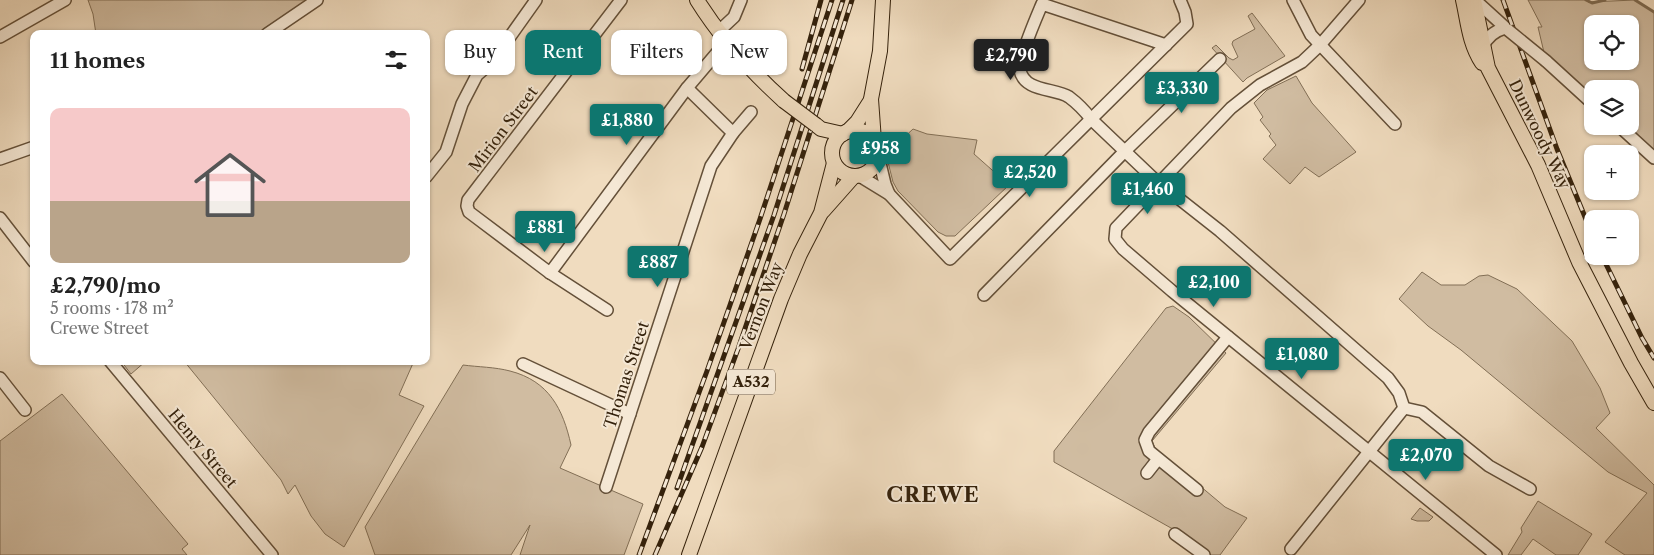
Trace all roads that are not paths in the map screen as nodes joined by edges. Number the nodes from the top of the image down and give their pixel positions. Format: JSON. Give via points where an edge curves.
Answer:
{"nodes":[{"id":1,"x":65,"y":0,"type":"edge"},
{"id":2,"x":317,"y":0,"type":"edge"},
{"id":3,"x":536,"y":0,"type":"edge"},
{"id":4,"x":621,"y":0,"type":"edge"},
{"id":5,"x":697,"y":0,"type":"edge"},
{"id":6,"x":741,"y":0,"type":"edge"},
{"id":7,"x":883,"y":0,"type":"edge"},
{"id":8,"x":1180,"y":0,"type":"edge"},
{"id":9,"x":1293,"y":0,"type":"edge"},
{"id":10,"x":1359,"y":0,"type":"edge"},
{"id":11,"x":1463,"y":0,"type":"edge"},
{"id":12,"x":1475,"y":0,"type":"edge"},
{"id":13,"x":52,"y":3,"type":"edge"},
{"id":14,"x":1507,"y":29,"type":"junction"},
{"id":15,"x":273,"y":30,"type":"edge"},
{"id":16,"x":718,"y":30,"type":"edge"},
{"id":17,"x":720,"y":30,"type":"edge"},
{"id":18,"x":0,"y":37,"type":"edge"},
{"id":19,"x":1166,"y":45,"type":"junction"},
{"id":20,"x":1320,"y":45,"type":"junction"},
{"id":21,"x":1483,"y":47,"type":"junction"},
{"id":22,"x":712,"y":59,"type":"edge"},
{"id":23,"x":1220,"y":59,"type":"dead end"},
{"id":24,"x":1488,"y":68,"type":"junction"},
{"id":25,"x":758,"y":75,"type":"edge"},
{"id":26,"x":687,"y":88,"type":"junction"},
{"id":27,"x":1584,"y":96,"type":"edge"},
{"id":28,"x":871,"y":99,"type":"junction"},
{"id":29,"x":751,"y":112,"type":"dead end"},
{"id":30,"x":1091,"y":119,"type":"junction"},
{"id":31,"x":1395,"y":124,"type":"dead end"},
{"id":32,"x":819,"y":127,"type":"junction"},
{"id":33,"x":845,"y":133,"type":"junction"},
{"id":34,"x":733,"y":134,"type":"junction"},
{"id":35,"x":1629,"y":135,"type":"edge"},
{"id":36,"x":876,"y":146,"type":"junction"},
{"id":37,"x":30,"y":148,"type":"edge"},
{"id":38,"x":1126,"y":151,"type":"junction"},
{"id":39,"x":833,"y":158,"type":"junction"},
{"id":40,"x":1654,"y":158,"type":"edge"},
{"id":41,"x":0,"y":159,"type":"edge"},
{"id":42,"x":430,"y":172,"type":"edge"},
{"id":43,"x":856,"y":176,"type":"junction"},
{"id":44,"x":1160,"y":182,"type":"junction"},
{"id":45,"x":888,"y":194,"type":"junction"},
{"id":46,"x":821,"y":213,"type":"junction"},
{"id":47,"x":0,"y":218,"type":"edge"},
{"id":48,"x":30,"y":257,"type":"edge"},
{"id":49,"x":550,"y":273,"type":"junction"},
{"id":50,"x":984,"y":295,"type":"dead end"},
{"id":51,"x":607,"y":310,"type":"dead end"},
{"id":52,"x":1228,"y":337,"type":"junction"},
{"id":53,"x":524,"y":364,"type":"dead end"},
{"id":54,"x":113,"y":365,"type":"edge"},
{"id":55,"x":0,"y":378,"type":"edge"},
{"id":56,"x":1654,"y":403,"type":"edge"},
{"id":57,"x":1404,"y":408,"type":"junction"},
{"id":58,"x":24,"y":410,"type":"dead end"},
{"id":59,"x":630,"y":414,"type":"junction"},
{"id":60,"x":1370,"y":451,"type":"junction"},
{"id":61,"x":1158,"y":459,"type":"junction"},
{"id":62,"x":1147,"y":473,"type":"dead end"},
{"id":63,"x":606,"y":487,"type":"dead end"},
{"id":64,"x":1530,"y":489,"type":"dead end"},
{"id":65,"x":1197,"y":490,"type":"dead end"},
{"id":66,"x":1175,"y":534,"type":"dead end"},
{"id":67,"x":1291,"y":549,"type":"dead end"},
{"id":68,"x":1489,"y":553,"type":"edge"},
{"id":69,"x":272,"y":555,"type":"edge"},
{"id":70,"x":689,"y":555,"type":"edge"},
{"id":71,"x":1204,"y":555,"type":"edge"}],
"edges":[{"from":1,"to":13,"type":"street"},
{"from":2,"to":15,"type":"street"},
{"from":3,"to":42,"type":"street","via":[[492,62],[477,75],[462,104],[446,152]]},
{"from":4,"to":49,"type":"street","name":"Mirion Street","via":[[466,206],[469,212]]},
{"from":5,"to":16,"type":"main road"},
{"from":6,"to":17,"type":"street","via":[[734,17]]},
{"from":7,"to":28,"type":"main road","via":[[880,50]]},
{"from":8,"to":19,"type":"street","via":[[1187,24]]},
{"from":9,"to":20,"type":"street"},
{"from":10,"to":20,"type":"street"},
{"from":11,"to":24,"type":"main road","name":"Dunwoody Way","via":[[1474,50]]},
{"from":12,"to":14,"type":"street"},
{"from":12,"to":21,"type":"main road","name":"Dunwoody Way"},
{"from":13,"to":18,"type":"street"},
{"from":14,"to":21,"type":"street","via":[[1490,35]]},
{"from":14,"to":27,"type":"street","bridge":true},
{"from":19,"to":30,"type":"street"},
{"from":19,"to":30,"type":"street","via":[[1042,4],[1020,64],[1022,74],[1032,85],[1068,96]]},
{"from":20,"to":31,"type":"street"},
{"from":20,"to":44,"type":"street","via":[[1292,68],[1250,92]]},
{"from":21,"to":24,"type":"main road","name":"Dunwoody Way"},
{"from":22,"to":26,"type":"street"},
{"from":23,"to":38,"type":"street"},
{"from":24,"to":56,"type":"main road","name":"Dunwoody Way","via":[[1538,165],[1579,262]]},
{"from":25,"to":32,"type":"main road","bridge":true,"via":[[784,101]]},
{"from":26,"to":34,"type":"street"},
{"from":26,"to":49,"type":"street"},
{"from":28,"to":33,"type":"main road"},
{"from":28,"to":36,"type":"main road"},
{"from":29,"to":34,"type":"street","name":"Thomas Street"},
{"from":30,"to":38,"type":"street"},
{"from":30,"to":45,"type":"street","via":[[950,259]]},
{"from":32,"to":33,"type":"main road"},
{"from":32,"to":39,"type":"main road"},
{"from":33,"to":36,"type":"main road","via":[[861,131],[869,135]]},
{"from":33,"to":39,"type":"main road","via":[[834,143]]},
{"from":34,"to":59,"type":"street","name":"Thomas Street","via":[[711,166]]},
{"from":35,"to":40,"type":"street"},
{"from":36,"to":43,"type":"main road","via":[[876,160],[871,169]]},
{"from":36,"to":45,"type":"street"},
{"from":37,"to":41,"type":"street"},
{"from":38,"to":44,"type":"street"},
{"from":38,"to":50,"type":"street"},
{"from":39,"to":43,"type":"main road","via":[[844,173]]},
{"from":39,"to":46,"type":"main road","name":"Vernon Way","number":"A532"},
{"from":43,"to":45,"type":"street"},
{"from":43,"to":46,"type":"main road","name":"Vernon Way","number":"A532"},
{"from":44,"to":52,"type":"street","via":[[1116,228],[1114,239]]},
{"from":44,"to":57,"type":"street","via":[[1388,378],[1400,393]]},
{"from":46,"to":70,"type":"main road","name":"Vernon Way","number":"A532","via":[[781,299]]},
{"from":47,"to":48,"type":"street"},
{"from":49,"to":51,"type":"street"},
{"from":52,"to":60,"type":"street"},
{"from":52,"to":61,"type":"street","via":[[1149,432],[1145,440],[1149,451]]},
{"from":53,"to":59,"type":"street"},
{"from":54,"to":69,"type":"street","name":"Henry Street"},
{"from":55,"to":58,"type":"street"},
{"from":57,"to":60,"type":"street"},
{"from":57,"to":64,"type":"street","via":[[1422,412],[1490,466]]},
{"from":59,"to":63,"type":"street","name":"Thomas Street"},
{"from":60,"to":67,"type":"street"},
{"from":60,"to":68,"type":"street"},
{"from":61,"to":62,"type":"street"},
{"from":61,"to":65,"type":"street"},
{"from":66,"to":71,"type":"street"}]}
